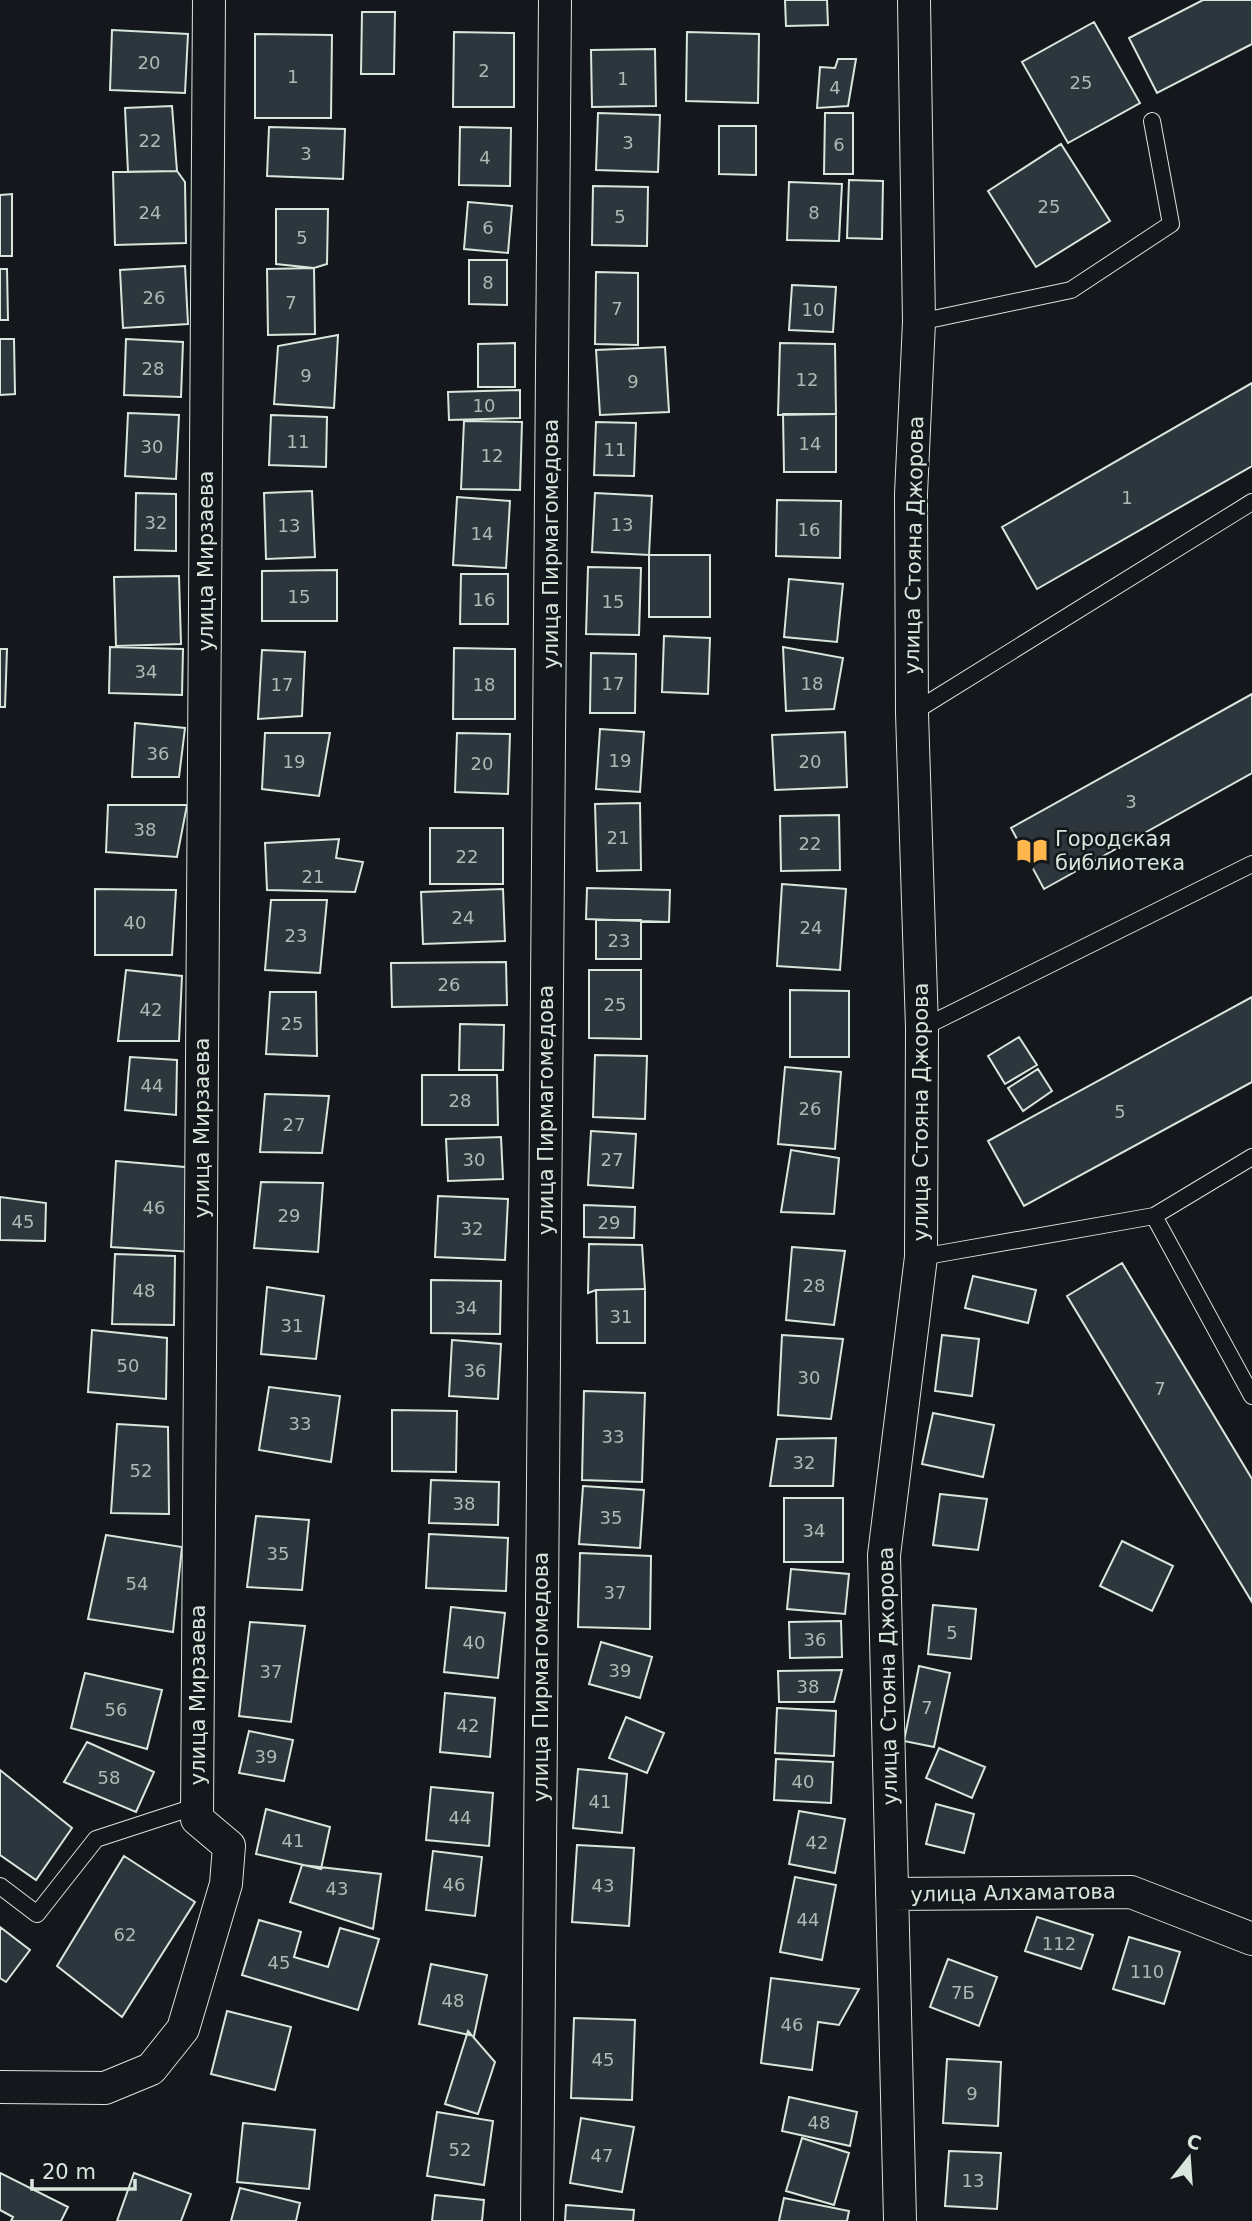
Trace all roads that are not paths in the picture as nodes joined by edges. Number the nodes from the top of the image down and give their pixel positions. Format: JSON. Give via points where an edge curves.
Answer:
{"nodes":[{"id":1,"x":209,"y":0,"type":"edge"},
{"id":2,"x":555,"y":0,"type":"edge"},
{"id":3,"x":914,"y":0,"type":"edge"},
{"id":4,"x":1152,"y":121,"type":"dead end"},
{"id":5,"x":919,"y":322,"type":"junction"},
{"id":6,"x":1252,"y":502,"type":"edge"},
{"id":7,"x":912,"y":713,"type":"junction"},
{"id":8,"x":1252,"y":864,"type":"edge"},
{"id":9,"x":922,"y":1028,"type":"junction"},
{"id":10,"x":1252,"y":1157,"type":"edge"},
{"id":11,"x":1154,"y":1216,"type":"junction"},
{"id":12,"x":920,"y":1257,"type":"junction"},
{"id":13,"x":1252,"y":1396,"type":"edge"},
{"id":14,"x":197,"y":1806,"type":"junction"},
{"id":15,"x":0,"y":1886,"type":"edge"},
{"id":16,"x":892,"y":1894,"type":"junction"},
{"id":17,"x":1252,"y":1939,"type":"edge"},
{"id":18,"x":0,"y":2087,"type":"edge"},
{"id":19,"x":537,"y":2221,"type":"edge"},
{"id":20,"x":900,"y":2221,"type":"edge"}],
"edges":[{"from":1,"to":14,"type":"street","name":"улица Мирзаева"},
{"from":2,"to":19,"type":"street","name":"улица Пирмагомедова"},
{"from":3,"to":5,"type":"street","name":"улица Стояна Джорова"},
{"from":4,"to":5,"type":"lane","via":[[1171,225],[1071,290]]},
{"from":5,"to":7,"type":"street","name":"улица Стояна Джорова","via":[[911,494]]},
{"from":6,"to":7,"type":"lane"},
{"from":7,"to":9,"type":"street","name":"улица Стояна Джорова"},
{"from":8,"to":9,"type":"lane"},
{"from":9,"to":12,"type":"street","name":"улица Стояна Джорова"},
{"from":10,"to":11,"type":"lane"},
{"from":11,"to":12,"type":"lane"},
{"from":11,"to":13,"type":"lane"},
{"from":12,"to":16,"type":"street","name":"улица Стояна Джорова","via":[[884,1555]]},
{"from":14,"to":15,"type":"lane","via":[[96,1839],[37,1914]]},
{"from":14,"to":18,"type":"street","name":"улица Мирзаева","via":[[197,1819],[229,1846],[226,1884],[184,2029],[151,2069],[106,2088]]},
{"from":16,"to":17,"type":"street","name":"улица Алхаматова","via":[[1131,1892]]},
{"from":16,"to":20,"type":"street","name":"улица Стояна Джорова"}]}
